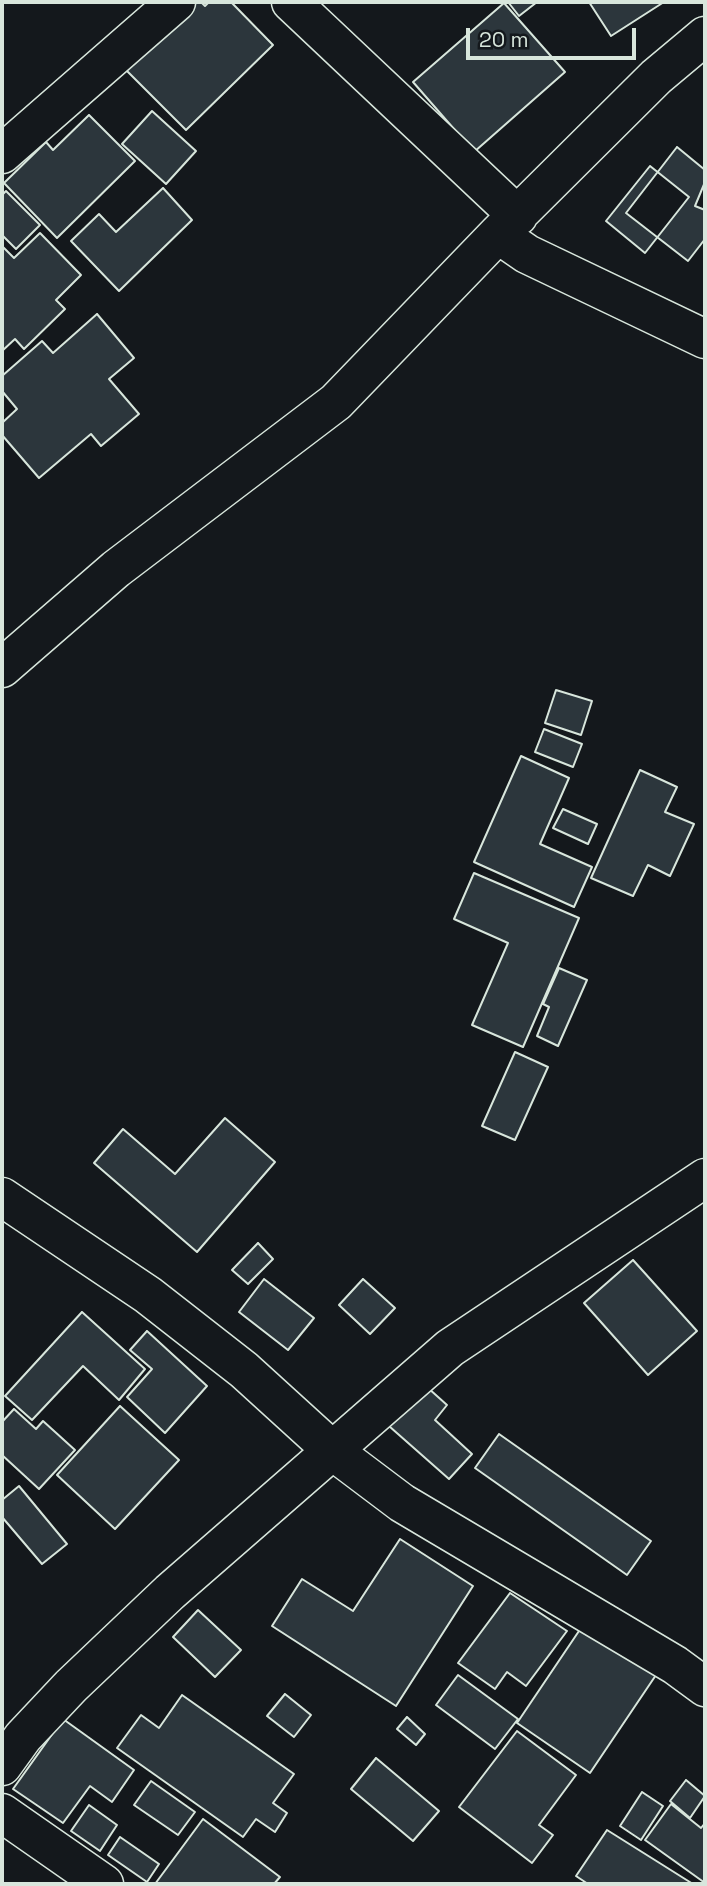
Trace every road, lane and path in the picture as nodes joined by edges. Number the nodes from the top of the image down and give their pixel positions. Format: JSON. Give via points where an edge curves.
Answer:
{"nodes":[{"id":1,"x":176,"y":2,"type":"edge"},
{"id":2,"x":291,"y":2,"type":"edge"},
{"id":3,"x":705,"y":36,"type":"edge"},
{"id":4,"x":2,"y":155,"type":"edge"},
{"id":5,"x":508,"y":225,"type":"junction"},
{"id":6,"x":705,"y":339,"type":"edge"},
{"id":7,"x":2,"y":668,"type":"edge"},
{"id":8,"x":705,"y":1178,"type":"edge"},
{"id":9,"x":2,"y":1197,"type":"edge"},
{"id":10,"x":333,"y":1451,"type":"junction"},
{"id":11,"x":705,"y":1687,"type":"edge"},
{"id":12,"x":2,"y":1766,"type":"edge"},
{"id":13,"x":2,"y":1813,"type":"edge"},
{"id":14,"x":104,"y":1884,"type":"edge"}],
"edges":[{"from":1,"to":4,"type":"street"},
{"from":2,"to":5,"type":"street"},
{"from":3,"to":5,"type":"street","via":[[656,77]]},
{"from":5,"to":6,"type":"street","via":[[551,266]]},
{"from":5,"to":7,"type":"street","via":[[336,402],[116,569]]},
{"from":8,"to":10,"type":"street","via":[[450,1348]]},
{"from":9,"to":10,"type":"street","via":[[148,1295],[244,1370]]},
{"from":10,"to":11,"type":"street","via":[[402,1503]]},
{"from":10,"to":12,"type":"street","via":[[170,1592],[71,1686]]},
{"from":13,"to":14,"type":"street"}]}
